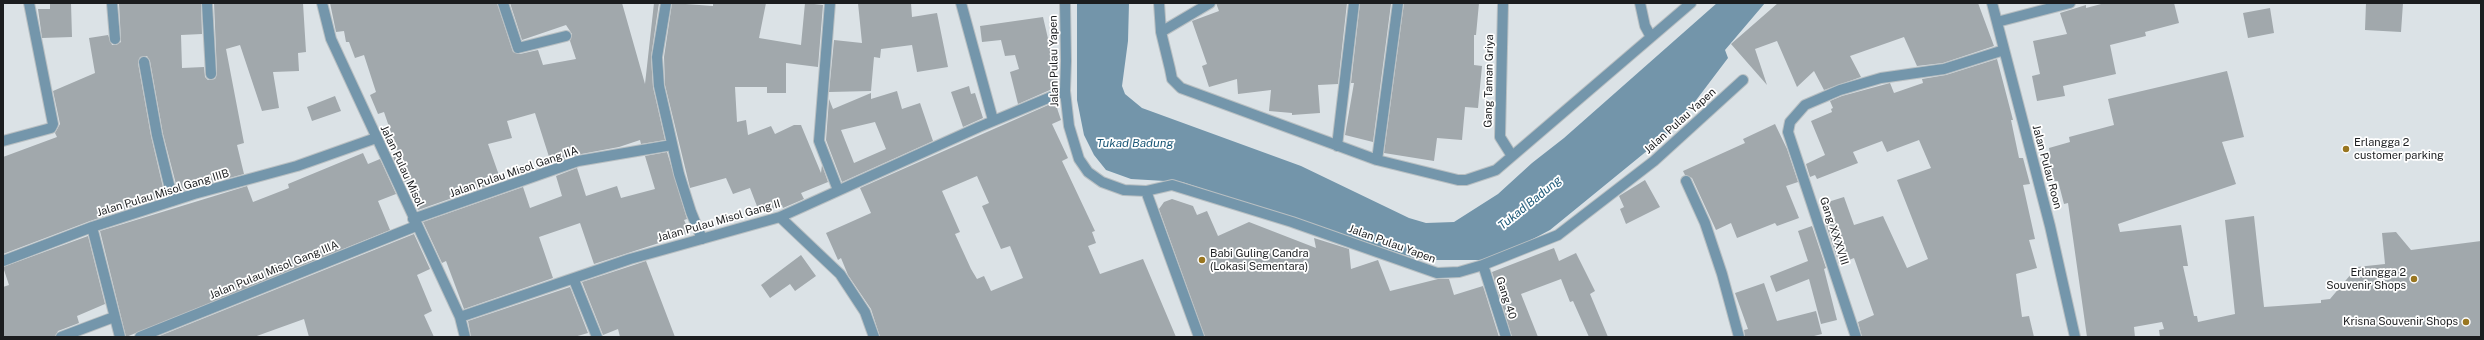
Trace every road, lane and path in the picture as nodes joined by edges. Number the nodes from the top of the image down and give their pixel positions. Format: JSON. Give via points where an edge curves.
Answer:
{"nodes":[{"id":1,"x":29,"y":3,"type":"edge"},
{"id":2,"x":112,"y":3,"type":"edge"},
{"id":3,"x":207,"y":3,"type":"edge"},
{"id":4,"x":322,"y":3,"type":"edge"},
{"id":5,"x":503,"y":3,"type":"edge"},
{"id":6,"x":666,"y":3,"type":"edge"},
{"id":7,"x":830,"y":3,"type":"edge"},
{"id":8,"x":961,"y":3,"type":"edge"},
{"id":9,"x":1064,"y":3,"type":"edge"},
{"id":10,"x":1159,"y":3,"type":"edge"},
{"id":11,"x":1210,"y":3,"type":"edge"},
{"id":12,"x":1354,"y":3,"type":"edge"},
{"id":13,"x":1398,"y":3,"type":"edge"},
{"id":14,"x":1503,"y":3,"type":"edge"},
{"id":15,"x":1640,"y":3,"type":"edge"},
{"id":16,"x":1691,"y":3,"type":"edge"},
{"id":17,"x":1992,"y":3,"type":"edge"},
{"id":18,"x":2070,"y":3,"type":"edge"},
{"id":19,"x":1996,"y":22,"type":"junction"},
{"id":20,"x":1161,"y":32,"type":"junction"},
{"id":21,"x":566,"y":36,"type":"dead end"},
{"id":22,"x":1651,"y":37,"type":"junction"},
{"id":23,"x":115,"y":39,"type":"dead end"},
{"id":24,"x":2004,"y":50,"type":"junction"},
{"id":25,"x":144,"y":62,"type":"dead end"},
{"id":26,"x":211,"y":74,"type":"dead end"},
{"id":27,"x":1743,"y":80,"type":"dead end"},
{"id":28,"x":1065,"y":91,"type":"junction"},
{"id":29,"x":994,"y":120,"type":"junction"},
{"id":30,"x":376,"y":138,"type":"junction"},
{"id":31,"x":3,"y":141,"type":"edge"},
{"id":32,"x":672,"y":145,"type":"junction"},
{"id":33,"x":1337,"y":146,"type":"junction"},
{"id":34,"x":1512,"y":156,"type":"junction"},
{"id":35,"x":1377,"y":160,"type":"junction"},
{"id":36,"x":1686,"y":181,"type":"dead end"},
{"id":37,"x":838,"y":190,"type":"junction"},
{"id":38,"x":1146,"y":191,"type":"junction"},
{"id":39,"x":173,"y":201,"type":"junction"},
{"id":40,"x":780,"y":218,"type":"junction"},
{"id":41,"x":415,"y":223,"type":"junction"},
{"id":42,"x":92,"y":227,"type":"junction"},
{"id":43,"x":702,"y":239,"type":"junction"},
{"id":44,"x":3,"y":261,"type":"edge"},
{"id":45,"x":1483,"y":265,"type":"junction"},
{"id":46,"x":574,"y":280,"type":"junction"},
{"id":47,"x":114,"y":317,"type":"junction"},
{"id":48,"x":460,"y":317,"type":"junction"},
{"id":49,"x":60,"y":337,"type":"edge"},
{"id":50,"x":120,"y":337,"type":"edge"},
{"id":51,"x":140,"y":337,"type":"edge"},
{"id":52,"x":465,"y":337,"type":"edge"},
{"id":53,"x":597,"y":337,"type":"edge"},
{"id":54,"x":874,"y":337,"type":"edge"},
{"id":55,"x":1199,"y":337,"type":"edge"},
{"id":56,"x":1506,"y":337,"type":"edge"},
{"id":57,"x":1739,"y":337,"type":"edge"},
{"id":58,"x":1856,"y":337,"type":"edge"},
{"id":59,"x":2075,"y":337,"type":"edge"}],
"edges":[{"from":1,"to":31,"type":"street","via":[[53,124],[51,128]]},
{"from":2,"to":23,"type":"street"},
{"from":3,"to":26,"type":"street"},
{"from":4,"to":30,"type":"street","name":"Jalan Pulau Misol","via":[[331,39]]},
{"from":5,"to":21,"type":"street","via":[[518,48]]},
{"from":6,"to":32,"type":"street","via":[[657,57],[659,86]]},
{"from":7,"to":37,"type":"street","via":[[819,141]]},
{"from":8,"to":29,"type":"street"},
{"from":9,"to":28,"type":"street","name":"Jalan Pulau Yapen"},
{"from":10,"to":20,"type":"street"},
{"from":11,"to":20,"type":"street"},
{"from":12,"to":33,"type":"street"},
{"from":13,"to":35,"type":"street"},
{"from":14,"to":34,"type":"street","name":"Gang Taman Griya","via":[[1500,137]]},
{"from":15,"to":22,"type":"street","via":[[1644,26]]},
{"from":16,"to":22,"type":"street"},
{"from":17,"to":19,"type":"street","name":"Jalan Pulau Roon"},
{"from":18,"to":19,"type":"street"},
{"from":19,"to":24,"type":"street","name":"Jalan Pulau Roon"},
{"from":20,"to":33,"type":"street","via":[[1172,79],[1181,88]]},
{"from":22,"to":34,"type":"street"},
{"from":24,"to":58,"type":"street","name":"Gang XXXVIII","via":[[1944,69],[1861,83],[1805,105],[1790,122],[1788,132]]},
{"from":24,"to":59,"type":"street","name":"Jalan Pulau Roon","via":[[2052,233]]},
{"from":25,"to":39,"type":"street","via":[[157,135]]},
{"from":27,"to":45,"type":"street","name":"Jalan Pulau Yapen","via":[[1654,161],[1589,213],[1558,235]]},
{"from":28,"to":29,"type":"street","name":"Jalan Pulau Misol Gang II"},
{"from":28,"to":38,"type":"street","name":"Jalan Pulau Yapen","via":[[1069,126],[1079,158],[1088,172],[1102,182],[1124,190]]},
{"from":29,"to":37,"type":"street","name":"Jalan Pulau Misol Gang II"},
{"from":30,"to":39,"type":"street","name":"Jalan Pulau Misol Gang IIIB","via":[[297,166]]},
{"from":30,"to":41,"type":"street","name":"Jalan Pulau Misol"},
{"from":32,"to":41,"type":"street","name":"Jalan Pulau Misol Gang IIA","via":[[578,161]]},
{"from":32,"to":43,"type":"street","via":[[690,212]]},
{"from":33,"to":35,"type":"street"},
{"from":34,"to":35,"type":"street","via":[[1496,170],[1466,180],[1451,180]]},
{"from":36,"to":57,"type":"street","via":[[1705,224],[1722,274]]},
{"from":37,"to":40,"type":"street","name":"Jalan Pulau Misol Gang II"},
{"from":38,"to":45,"type":"street","name":"Jalan Pulau Yapen","via":[[1172,184],[1292,222],[1437,273],[1460,272]]},
{"from":38,"to":55,"type":"street"},
{"from":39,"to":42,"type":"street","name":"Jalan Pulau Misol Gang IIIB"},
{"from":40,"to":43,"type":"street","name":"Jalan Pulau Misol Gang II"},
{"from":40,"to":54,"type":"street","via":[[840,274],[865,312]]},
{"from":41,"to":48,"type":"street","name":"Jalan Pulau Misol"},
{"from":41,"to":51,"type":"street","name":"Jalan Pulau Misol Gang IIIA"},
{"from":42,"to":44,"type":"street","name":"Jalan Pulau Misol Gang IIIB"},
{"from":42,"to":47,"type":"street"},
{"from":43,"to":46,"type":"street","name":"Jalan Pulau Misol Gang II","via":[[630,259]]},
{"from":45,"to":56,"type":"street","name":"Gang 40"},
{"from":46,"to":48,"type":"street","name":"Jalan Pulau Misol Gang II"},
{"from":46,"to":53,"type":"street"},
{"from":47,"to":49,"type":"street"},
{"from":47,"to":50,"type":"street"},
{"from":48,"to":52,"type":"street","name":"Jalan Pulau Misol"}]}
